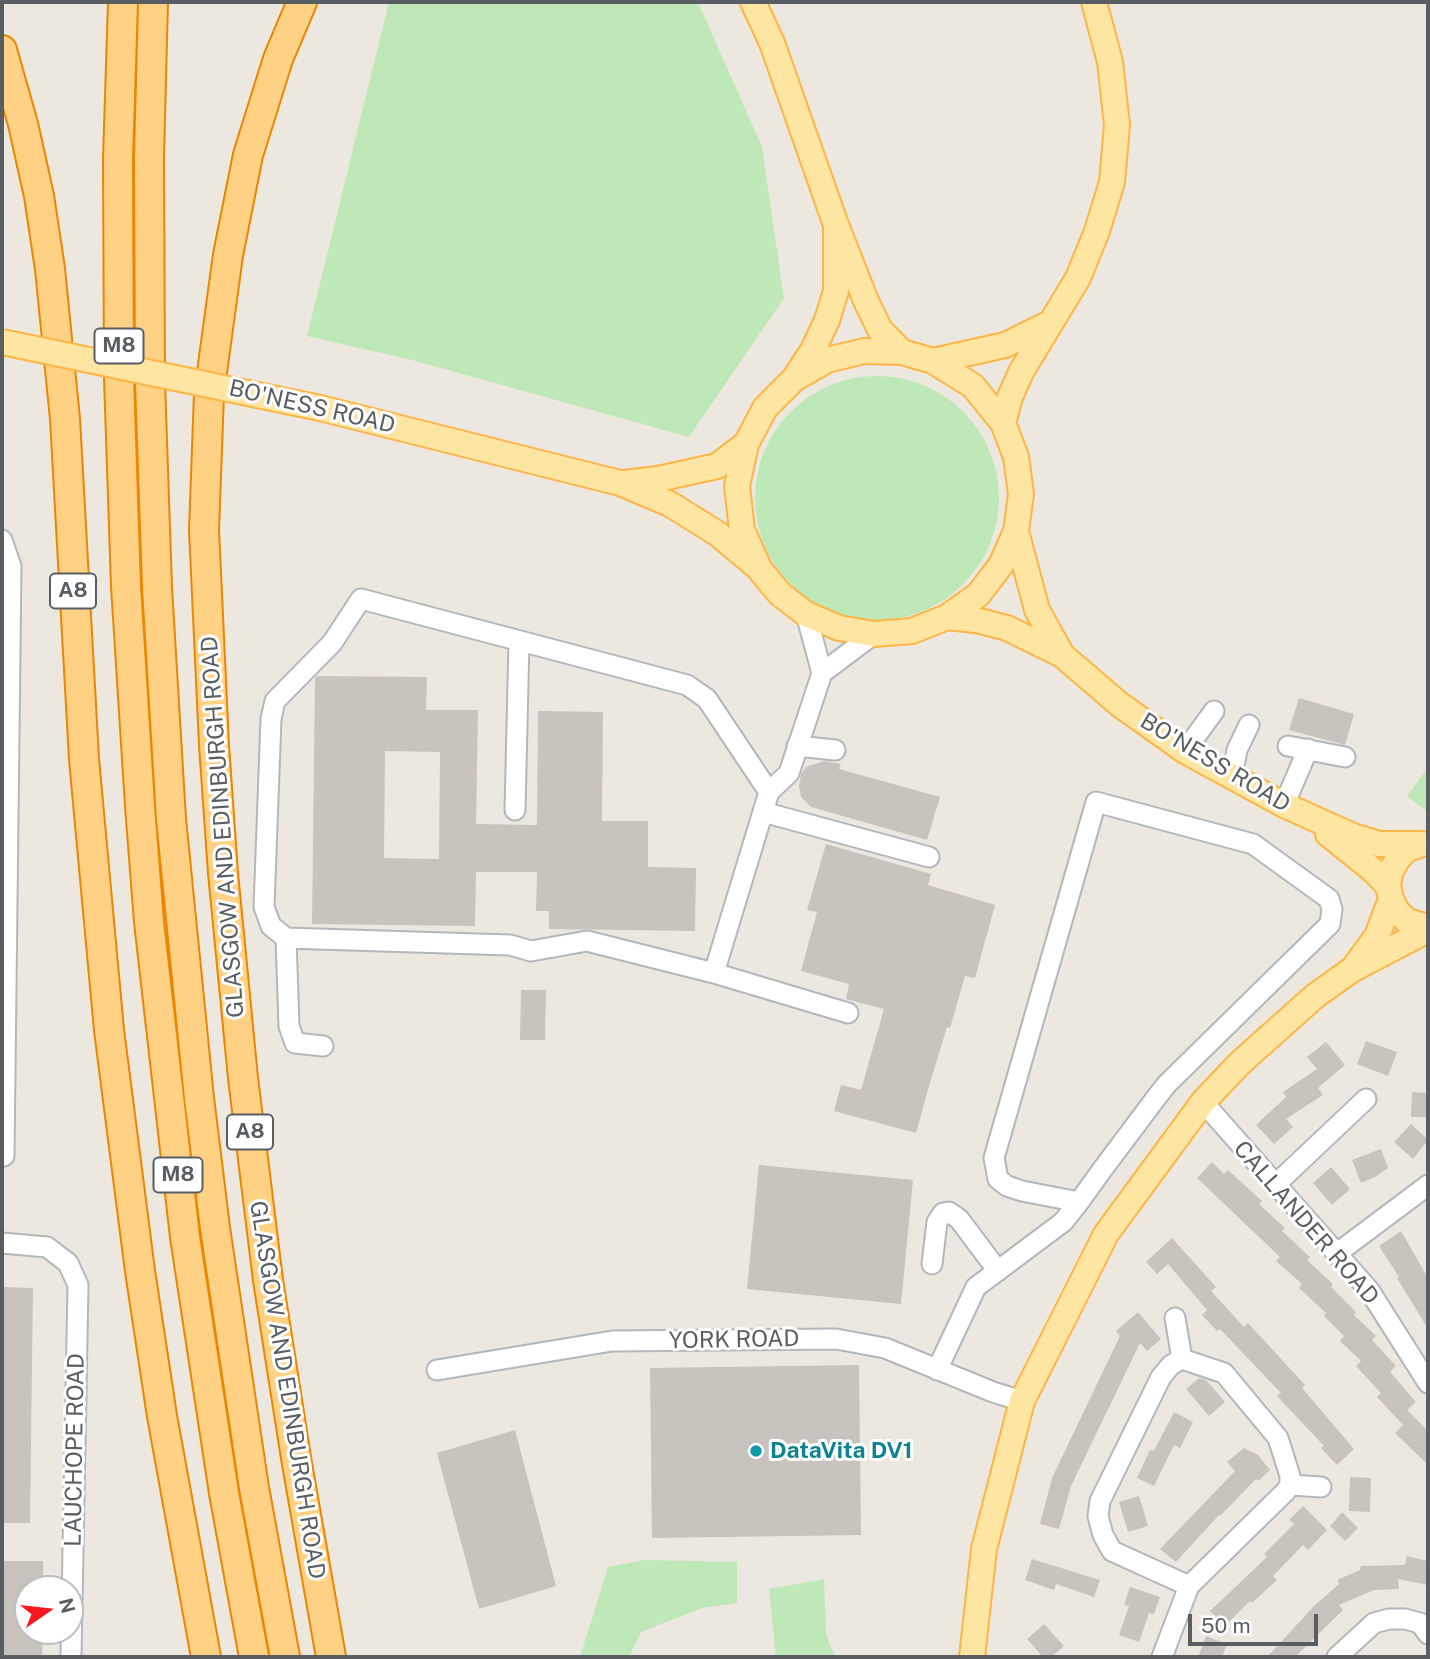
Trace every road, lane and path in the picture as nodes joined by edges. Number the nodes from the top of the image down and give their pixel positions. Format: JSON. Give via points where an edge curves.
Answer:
{"nodes":[{"id":1,"x":122,"y":2,"type":"edge"},
{"id":2,"x":153,"y":2,"type":"edge"},
{"id":3,"x":302,"y":2,"type":"edge"},
{"id":4,"x":753,"y":2,"type":"edge"},
{"id":5,"x":1094,"y":2,"type":"edge"},
{"id":6,"x":2,"y":50,"type":"edge"},
{"id":7,"x":836,"y":225,"type":"junction"},
{"id":8,"x":1050,"y":323,"type":"junction"},
{"id":9,"x":2,"y":342,"type":"edge"},
{"id":10,"x":902,"y":352,"type":"junction"},
{"id":11,"x":933,"y":361,"type":"junction"},
{"id":12,"x":793,"y":379,"type":"junction"},
{"id":13,"x":1003,"y":423,"type":"junction"},
{"id":14,"x":746,"y":444,"type":"junction"},
{"id":15,"x":620,"y":483,"type":"junction"},
{"id":16,"x":1016,"y":531,"type":"junction"},
{"id":17,"x":2,"y":540,"type":"edge"},
{"id":18,"x":760,"y":570,"type":"junction"},
{"id":19,"x":806,"y":614,"type":"junction"},
{"id":20,"x":947,"y":617,"type":"junction"},
{"id":21,"x":6,"y":634,"type":"edge"},
{"id":22,"x":874,"y":634,"type":"junction"},
{"id":23,"x":519,"y":641,"type":"junction"},
{"id":24,"x":1062,"y":655,"type":"junction"},
{"id":25,"x":821,"y":673,"type":"junction"},
{"id":26,"x":1214,"y":710,"type":"dead end"},
{"id":27,"x":1249,"y":724,"type":"dead end"},
{"id":28,"x":797,"y":746,"type":"junction"},
{"id":29,"x":1288,"y":746,"type":"dead end"},
{"id":30,"x":1308,"y":749,"type":"junction"},
{"id":31,"x":835,"y":750,"type":"dead end"},
{"id":32,"x":1185,"y":751,"type":"junction"},
{"id":33,"x":1345,"y":757,"type":"dead end"},
{"id":34,"x":1232,"y":778,"type":"junction"},
{"id":35,"x":769,"y":792,"type":"junction"},
{"id":36,"x":515,"y":810,"type":"dead end"},
{"id":37,"x":1294,"y":810,"type":"junction"},
{"id":38,"x":763,"y":812,"type":"junction"},
{"id":39,"x":1424,"y":844,"type":"edge"},
{"id":40,"x":929,"y":857,"type":"dead end"},
{"id":41,"x":1389,"y":893,"type":"junction"},
{"id":42,"x":1428,"y":928,"type":"edge"},
{"id":43,"x":286,"y":938,"type":"junction"},
{"id":44,"x":1353,"y":969,"type":"junction"},
{"id":45,"x":714,"y":973,"type":"junction"},
{"id":46,"x":848,"y":1013,"type":"dead end"},
{"id":47,"x":323,"y":1046,"type":"dead end"},
{"id":48,"x":1366,"y":1099,"type":"dead end"},
{"id":49,"x":1203,"y":1102,"type":"junction"},
{"id":50,"x":4,"y":1156,"type":"dead end"},
{"id":51,"x":1275,"y":1185,"type":"junction"},
{"id":52,"x":1428,"y":1185,"type":"edge"},
{"id":53,"x":1079,"y":1202,"type":"junction"},
{"id":54,"x":2,"y":1243,"type":"edge"},
{"id":55,"x":1336,"y":1254,"type":"junction"},
{"id":56,"x":932,"y":1264,"type":"dead end"},
{"id":57,"x":998,"y":1272,"type":"junction"},
{"id":58,"x":1175,"y":1318,"type":"dead end"},
{"id":59,"x":1182,"y":1359,"type":"junction"},
{"id":60,"x":438,"y":1370,"type":"dead end"},
{"id":61,"x":937,"y":1370,"type":"junction"},
{"id":62,"x":1425,"y":1370,"type":"edge"},
{"id":63,"x":1022,"y":1401,"type":"junction"},
{"id":64,"x":1290,"y":1485,"type":"junction"},
{"id":65,"x":1321,"y":1487,"type":"dead end"},
{"id":66,"x":1189,"y":1586,"type":"junction"},
{"id":67,"x":1428,"y":1634,"type":"edge"},
{"id":68,"x":71,"y":1657,"type":"edge"},
{"id":69,"x":206,"y":1657,"type":"edge"},
{"id":70,"x":254,"y":1657,"type":"edge"},
{"id":71,"x":285,"y":1657,"type":"edge"},
{"id":72,"x":331,"y":1657,"type":"edge"},
{"id":73,"x":972,"y":1657,"type":"edge"},
{"id":74,"x":1162,"y":1657,"type":"edge"},
{"id":75,"x":1337,"y":1657,"type":"edge"}],
"edges":[{"from":1,"to":70,"type":"highway","number":"M8","via":[[119,378],[140,806],[185,1237]]},
{"from":2,"to":71,"type":"highway","number":"M8","via":[[150,395],[172,819],[215,1228],[254,1489]]},
{"from":3,"to":72,"type":"highway","name":"GLASGOW AND EDINBURGH ROAD","number":"A8","via":[[278,59],[248,155],[228,255],[209,394],[204,530],[223,873],[243,1078],[268,1280]]},
{"from":4,"to":7,"type":"main road","via":[[790,90]]},
{"from":5,"to":8,"type":"main road","via":[[1110,62],[1117,125],[1112,182],[1078,278]]},
{"from":6,"to":69,"type":"highway","number":"A8","via":[[29,148],[50,269],[65,419],[84,759],[109,1030],[140,1271]]},
{"from":7,"to":10,"type":"main road","via":[[880,330]]},
{"from":7,"to":12,"type":"main road","via":[[836,291],[813,350]]},
{"from":8,"to":11,"type":"main road","via":[[1005,345]]},
{"from":8,"to":13,"type":"main road","via":[[1015,384]]},
{"from":9,"to":15,"type":"main road","name":"BO'NESS ROAD","bridge":true,"via":[[320,408]]},
{"from":10,"to":11,"type":"main road"},
{"from":10,"to":12,"type":"main road","via":[[864,351],[827,360]]},
{"from":11,"to":13,"type":"main road","via":[[973,386]]},
{"from":12,"to":14,"type":"main road","via":[[765,408]]},
{"from":13,"to":16,"type":"main road","via":[[1017,457],[1021,494]]},
{"from":14,"to":15,"type":"main road","name":"BO'NESS ROAD","via":[[717,466]]},
{"from":14,"to":18,"type":"main road","via":[[737,486],[742,530]]},
{"from":15,"to":18,"type":"main road","name":"BO'NESS ROAD","via":[[670,504],[718,534]]},
{"from":16,"to":20,"type":"main road","via":[[1001,565],[978,595]]},
{"from":16,"to":24,"type":"main road","name":"BO'NESS ROAD","via":[[1037,610]]},
{"from":17,"to":21,"type":"street","via":[[11,566]]},
{"from":18,"to":19,"type":"main road","via":[[780,594]]},
{"from":19,"to":22,"type":"main road","via":[[839,628]]},
{"from":19,"to":25,"type":"street"},
{"from":20,"to":22,"type":"main road","via":[[912,631]]},
{"from":20,"to":24,"type":"main road","name":"BO'NESS ROAD","via":[[1007,628]]},
{"from":21,"to":50,"type":"street"},
{"from":22,"to":25,"type":"street"},
{"from":23,"to":35,"type":"street","via":[[687,685],[707,699]]},
{"from":23,"to":36,"type":"street"},
{"from":23,"to":43,"type":"street","via":[[361,599],[332,643],[275,701],[264,907],[271,926]]},
{"from":24,"to":32,"type":"main road","name":"BO'NESS ROAD","via":[[1119,704]]},
{"from":25,"to":28,"type":"street"},
{"from":26,"to":32,"type":"street"},
{"from":27,"to":34,"type":"street","via":[[1237,750]]},
{"from":28,"to":31,"type":"street"},
{"from":28,"to":35,"type":"street","via":[[789,773]]},
{"from":29,"to":30,"type":"street"},
{"from":30,"to":33,"type":"street"},
{"from":30,"to":37,"type":"street"},
{"from":32,"to":34,"type":"main road","name":"BO'NESS ROAD"},
{"from":34,"to":37,"type":"main road","name":"BO'NESS ROAD"},
{"from":35,"to":38,"type":"street"},
{"from":37,"to":39,"type":"main road","name":"BO'NESS ROAD","via":[[1379,844]]},
{"from":37,"to":41,"type":"main road","name":"BO'NESS ROAD","via":[[1374,871]]},
{"from":38,"to":40,"type":"street"},
{"from":38,"to":45,"type":"street"},
{"from":39,"to":41,"type":"main road","via":[[1406,850],[1397,860],[1390,873]]},
{"from":41,"to":42,"type":"main road","name":"BO'NESS ROAD","via":[[1407,920]]},
{"from":41,"to":44,"type":"main road","via":[[1377,936]]},
{"from":42,"to":44,"type":"main road"},
{"from":43,"to":45,"type":"street","via":[[510,945],[531,951],[587,941]]},
{"from":43,"to":47,"type":"street","via":[[289,1026],[295,1043]]},
{"from":44,"to":49,"type":"main road","via":[[1305,1004]]},
{"from":45,"to":46,"type":"street"},
{"from":48,"to":51,"type":"street"},
{"from":49,"to":51,"type":"street","name":"CALLANDER ROAD"},
{"from":49,"to":63,"type":"main road","via":[[1107,1234]]},
{"from":51,"to":55,"type":"street","name":"CALLANDER ROAD"},
{"from":52,"to":55,"type":"street"},
{"from":53,"to":53,"type":"street","via":[[1007,1186],[998,1179],[994,1158],[1096,802],[1253,844],[1329,899],[1332,909],[1330,923],[1167,1084]]},
{"from":53,"to":57,"type":"street","via":[[1063,1222]]},
{"from":54,"to":68,"type":"street","name":"LAUCHOPE ROAD","via":[[47,1247],[68,1263],[78,1285]]},
{"from":55,"to":62,"type":"street","name":"CALLANDER ROAD","via":[[1369,1290]]},
{"from":56,"to":57,"type":"street","via":[[937,1222],[949,1212]]},
{"from":57,"to":61,"type":"street","via":[[976,1287]]},
{"from":58,"to":59,"type":"street"},
{"from":59,"to":64,"type":"street","via":[[1224,1373],[1278,1438]]},
{"from":59,"to":66,"type":"street","via":[[1161,1377],[1100,1501],[1098,1516],[1112,1551]]},
{"from":60,"to":61,"type":"street","name":"YORK ROAD","via":[[612,1341],[836,1339],[885,1348]]},
{"from":61,"to":63,"type":"street","name":"YORK ROAD"},
{"from":63,"to":73,"type":"main road","via":[[984,1549]]},
{"from":64,"to":65,"type":"street"},
{"from":64,"to":66,"type":"street"},
{"from":66,"to":74,"type":"street"},
{"from":67,"to":75,"type":"street","via":[[1420,1623],[1389,1619],[1374,1623]]}]}
